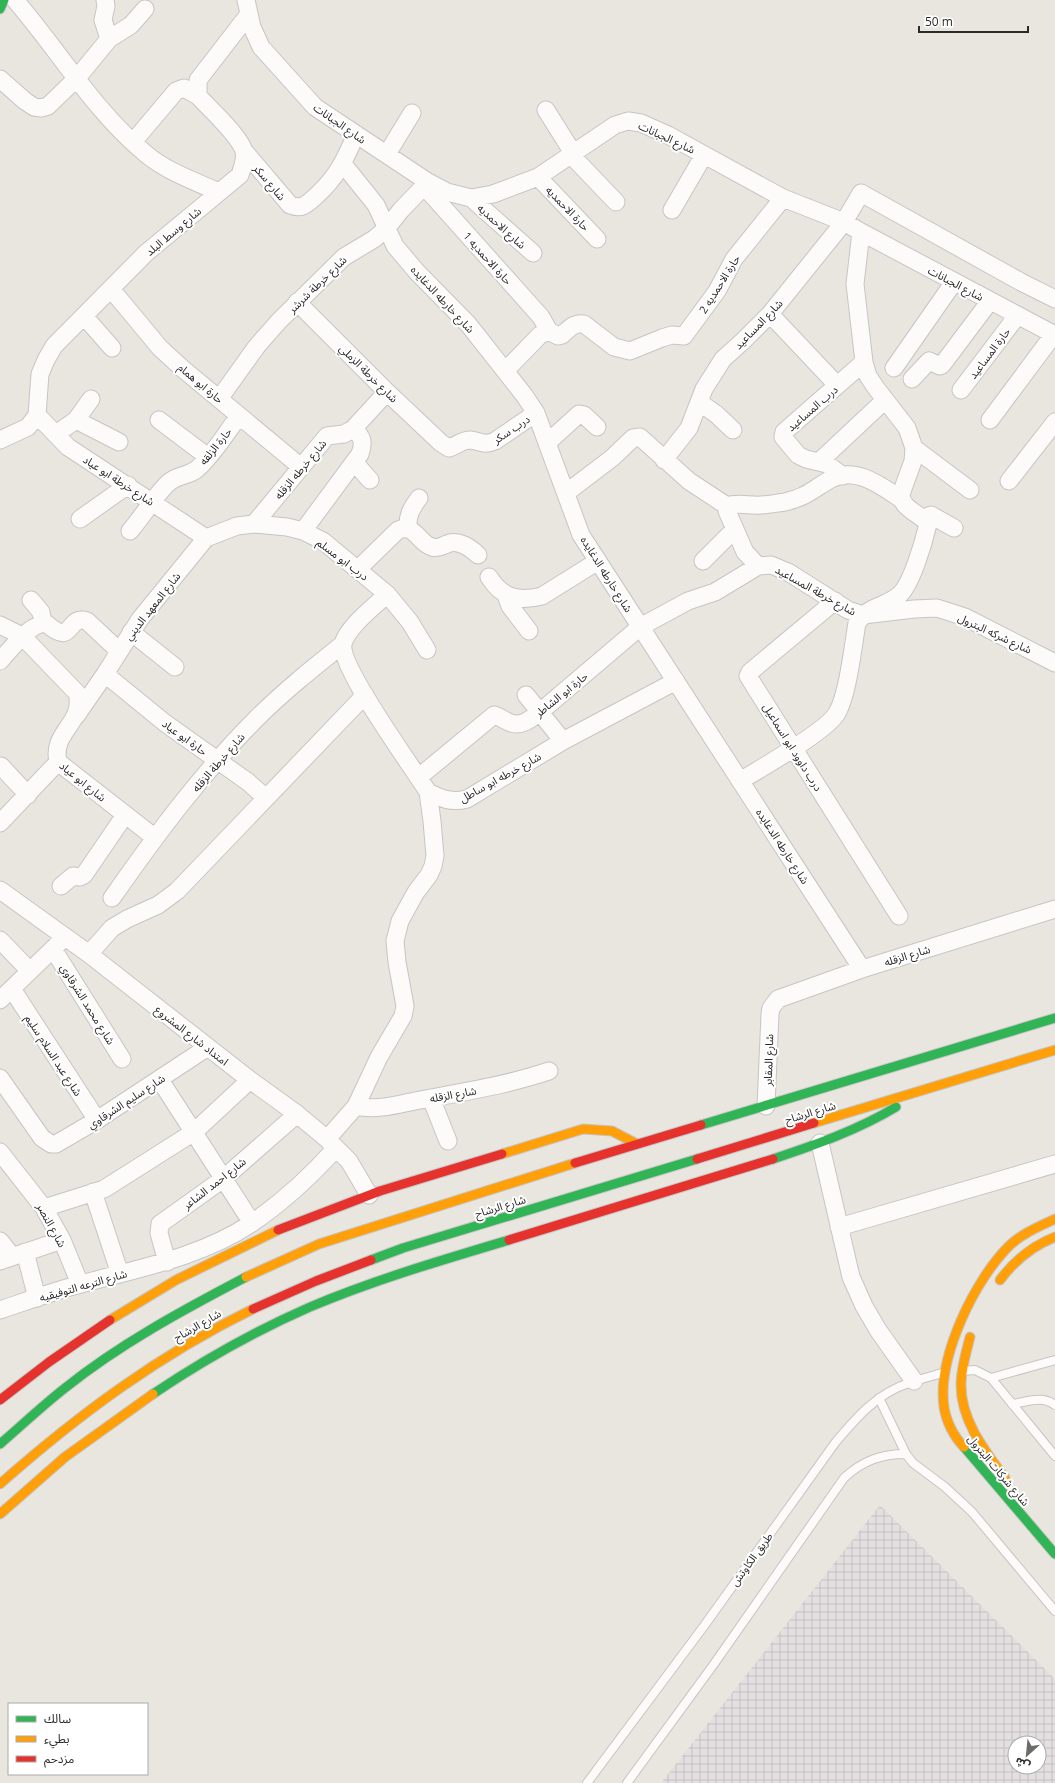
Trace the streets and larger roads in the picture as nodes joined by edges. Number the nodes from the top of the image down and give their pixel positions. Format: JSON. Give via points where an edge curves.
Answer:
{"nodes":[{"id":1,"x":4,"y":0,"type":"edge"},
{"id":2,"x":15,"y":0,"type":"edge"},
{"id":3,"x":105,"y":0,"type":"edge"},
{"id":4,"x":247,"y":7,"type":"edge"},
{"id":5,"x":0,"y":9,"type":"edge"},
{"id":6,"x":145,"y":9,"type":"dead end"},
{"id":7,"x":109,"y":38,"type":"junction"},
{"id":8,"x":77,"y":78,"type":"junction"},
{"id":9,"x":0,"y":79,"type":"edge"},
{"id":10,"x":198,"y":96,"type":"junction"},
{"id":11,"x":546,"y":110,"type":"dead end"},
{"id":12,"x":412,"y":113,"type":"dead end"},
{"id":13,"x":356,"y":134,"type":"junction"},
{"id":14,"x":133,"y":142,"type":"junction"},
{"id":15,"x":245,"y":152,"type":"junction"},
{"id":16,"x":387,"y":154,"type":"junction"},
{"id":17,"x":572,"y":154,"type":"junction"},
{"id":18,"x":704,"y":155,"type":"junction"},
{"id":19,"x":343,"y":164,"type":"junction"},
{"id":20,"x":538,"y":177,"type":"junction"},
{"id":21,"x":426,"y":184,"type":"junction"},
{"id":22,"x":219,"y":192,"type":"junction"},
{"id":23,"x":471,"y":198,"type":"junction"},
{"id":24,"x":783,"y":198,"type":"junction"},
{"id":25,"x":616,"y":202,"type":"dead end"},
{"id":26,"x":672,"y":210,"type":"dead end"},
{"id":27,"x":844,"y":222,"type":"junction"},
{"id":28,"x":386,"y":229,"type":"junction"},
{"id":29,"x":861,"y":232,"type":"junction"},
{"id":30,"x":597,"y":239,"type":"dead end"},
{"id":31,"x":533,"y":253,"type":"dead end"},
{"id":32,"x":954,"y":282,"type":"junction"},
{"id":33,"x":111,"y":289,"type":"junction"},
{"id":34,"x":1055,"y":299,"type":"edge"},
{"id":35,"x":990,"y":301,"type":"junction"},
{"id":36,"x":297,"y":302,"type":"junction"},
{"id":37,"x":770,"y":314,"type":"junction"},
{"id":38,"x":84,"y":316,"type":"junction"},
{"id":39,"x":1017,"y":316,"type":"junction"},
{"id":40,"x":549,"y":331,"type":"junction"},
{"id":41,"x":1055,"y":335,"type":"edge"},
{"id":42,"x":112,"y":348,"type":"dead end"},
{"id":43,"x":864,"y":362,"type":"junction"},
{"id":44,"x":894,"y":368,"type":"dead end"},
{"id":45,"x":505,"y":370,"type":"junction"},
{"id":46,"x":912,"y":379,"type":"dead end"},
{"id":47,"x":838,"y":385,"type":"junction"},
{"id":48,"x":961,"y":390,"type":"dead end"},
{"id":49,"x":387,"y":392,"type":"junction"},
{"id":50,"x":91,"y":399,"type":"dead end"},
{"id":51,"x":219,"y":399,"type":"junction"},
{"id":52,"x":885,"y":400,"type":"junction"},
{"id":53,"x":699,"y":402,"type":"junction"},
{"id":54,"x":536,"y":413,"type":"junction"},
{"id":55,"x":37,"y":415,"type":"junction"},
{"id":56,"x":239,"y":416,"type":"junction"},
{"id":57,"x":76,"y":420,"type":"junction"},
{"id":58,"x":159,"y":420,"type":"dead end"},
{"id":59,"x":990,"y":420,"type":"dead end"},
{"id":60,"x":1055,"y":422,"type":"edge"},
{"id":61,"x":597,"y":427,"type":"dead end"},
{"id":62,"x":353,"y":429,"type":"junction"},
{"id":63,"x":733,"y":430,"type":"dead end"},
{"id":64,"x":56,"y":434,"type":"junction"},
{"id":65,"x":0,"y":440,"type":"edge"},
{"id":66,"x":119,"y":442,"type":"dead end"},
{"id":67,"x":441,"y":443,"type":"joint"},
{"id":68,"x":547,"y":443,"type":"junction"},
{"id":69,"x":914,"y":448,"type":"junction"},
{"id":70,"x":208,"y":457,"type":"junction"},
{"id":71,"x":664,"y":460,"type":"junction"},
{"id":72,"x":820,"y":461,"type":"junction"},
{"id":73,"x":354,"y":462,"type":"junction"},
{"id":74,"x":301,"y":467,"type":"junction"},
{"id":75,"x":843,"y":476,"type":"junction"},
{"id":76,"x":370,"y":480,"type":"dead end"},
{"id":77,"x":1009,"y":481,"type":"dead end"},
{"id":78,"x":128,"y":485,"type":"junction"},
{"id":79,"x":970,"y":490,"type":"dead end"},
{"id":80,"x":566,"y":493,"type":"junction"},
{"id":81,"x":419,"y":498,"type":"dead end"},
{"id":82,"x":901,"y":499,"type":"junction"},
{"id":83,"x":153,"y":502,"type":"junction"},
{"id":84,"x":727,"y":506,"type":"junction"},
{"id":85,"x":924,"y":518,"type":"junction"},
{"id":86,"x":80,"y":519,"type":"dead end"},
{"id":87,"x":254,"y":524,"type":"junction"},
{"id":88,"x":954,"y":528,"type":"dead end"},
{"id":89,"x":408,"y":529,"type":"junction"},
{"id":90,"x":735,"y":529,"type":"junction"},
{"id":91,"x":130,"y":532,"type":"dead end"},
{"id":92,"x":303,"y":532,"type":"junction"},
{"id":93,"x":206,"y":538,"type":"junction"},
{"id":94,"x":478,"y":555,"type":"dead end"},
{"id":95,"x":598,"y":561,"type":"junction"},
{"id":96,"x":703,"y":562,"type":"dead end"},
{"id":97,"x":758,"y":566,"type":"junction"},
{"id":98,"x":358,"y":569,"type":"junction"},
{"id":99,"x":489,"y":577,"type":"dead end"},
{"id":100,"x":387,"y":594,"type":"junction"},
{"id":101,"x":506,"y":595,"type":"junction"},
{"id":102,"x":31,"y":600,"type":"dead end"},
{"id":103,"x":835,"y":601,"type":"junction"},
{"id":104,"x":863,"y":615,"type":"junction"},
{"id":105,"x":43,"y":623,"type":"junction"},
{"id":106,"x":0,"y":625,"type":"edge"},
{"id":107,"x":640,"y":627,"type":"junction"},
{"id":108,"x":529,"y":631,"type":"dead end"},
{"id":109,"x":131,"y":632,"type":"junction"},
{"id":110,"x":22,"y":636,"type":"junction"},
{"id":111,"x":343,"y":644,"type":"junction"},
{"id":112,"x":426,"y":650,"type":"dead end"},
{"id":113,"x":119,"y":651,"type":"junction"},
{"id":114,"x":0,"y":661,"type":"edge"},
{"id":115,"x":1055,"y":663,"type":"edge"},
{"id":116,"x":175,"y":668,"type":"dead end"},
{"id":117,"x":105,"y":674,"type":"junction"},
{"id":118,"x":676,"y":682,"type":"junction"},
{"id":119,"x":365,"y":695,"type":"junction"},
{"id":120,"x":526,"y":695,"type":"dead end"},
{"id":121,"x":540,"y":712,"type":"junction"},
{"id":122,"x":76,"y":716,"type":"junction"},
{"id":123,"x":563,"y":741,"type":"junction"},
{"id":124,"x":793,"y":747,"type":"junction"},
{"id":125,"x":217,"y":760,"type":"junction"},
{"id":126,"x":58,"y":762,"type":"junction"},
{"id":127,"x":1,"y":766,"type":"dead end"},
{"id":128,"x":418,"y":777,"type":"junction"},
{"id":129,"x":740,"y":781,"type":"junction"},
{"id":130,"x":428,"y":792,"type":"junction"},
{"id":131,"x":28,"y":795,"type":"junction"},
{"id":132,"x":266,"y":798,"type":"junction"},
{"id":133,"x":125,"y":815,"type":"junction"},
{"id":134,"x":0,"y":824,"type":"edge"},
{"id":135,"x":154,"y":837,"type":"junction"},
{"id":136,"x":61,"y":886,"type":"dead end"},
{"id":137,"x":1,"y":892,"type":"edge"},
{"id":138,"x":112,"y":898,"type":"dead end"},
{"id":139,"x":1055,"y":909,"type":"edge"},
{"id":140,"x":898,"y":916,"type":"dead end"},
{"id":141,"x":65,"y":937,"type":"junction"},
{"id":142,"x":0,"y":940,"type":"edge"},
{"id":143,"x":53,"y":949,"type":"junction"},
{"id":144,"x":89,"y":954,"type":"junction"},
{"id":145,"x":862,"y":969,"type":"junction"},
{"id":146,"x":30,"y":971,"type":"junction"},
{"id":147,"x":6,"y":994,"type":"edge"},
{"id":148,"x":770,"y":1014,"type":"joint"},
{"id":149,"x":1055,"y":1018,"type":"edge"},
{"id":150,"x":208,"y":1048,"type":"junction"},
{"id":151,"x":1055,"y":1050,"type":"edge"},
{"id":152,"x":122,"y":1059,"type":"dead end"},
{"id":153,"x":549,"y":1071,"type":"dead end"},
{"id":154,"x":0,"y":1078,"type":"edge"},
{"id":155,"x":160,"y":1080,"type":"junction"},
{"id":156,"x":250,"y":1080,"type":"junction"},
{"id":157,"x":915,"y":1092,"type":"junction"},
{"id":158,"x":431,"y":1098,"type":"junction"},
{"id":159,"x":356,"y":1106,"type":"junction"},
{"id":160,"x":766,"y":1106,"type":"junction"},
{"id":161,"x":297,"y":1114,"type":"junction"},
{"id":162,"x":97,"y":1120,"type":"junction"},
{"id":163,"x":194,"y":1132,"type":"junction"},
{"id":164,"x":448,"y":1141,"type":"dead end"},
{"id":165,"x":332,"y":1143,"type":"junction"},
{"id":166,"x":820,"y":1143,"type":"junction"},
{"id":167,"x":637,"y":1144,"type":"junction"},
{"id":168,"x":0,"y":1152,"type":"edge"},
{"id":169,"x":1055,"y":1164,"type":"edge"},
{"id":170,"x":223,"y":1179,"type":"junction"},
{"id":171,"x":93,"y":1192,"type":"junction"},
{"id":172,"x":368,"y":1195,"type":"junction"},
{"id":173,"x":44,"y":1208,"type":"junction"},
{"id":174,"x":1055,"y":1219,"type":"edge"},
{"id":175,"x":252,"y":1223,"type":"junction"},
{"id":176,"x":839,"y":1227,"type":"junction"},
{"id":177,"x":1055,"y":1237,"type":"edge"},
{"id":178,"x":62,"y":1240,"type":"junction"},
{"id":179,"x":0,"y":1241,"type":"edge"},
{"id":180,"x":12,"y":1256,"type":"edge"},
{"id":181,"x":167,"y":1262,"type":"junction"},
{"id":182,"x":120,"y":1274,"type":"junction"},
{"id":183,"x":80,"y":1284,"type":"junction"},
{"id":184,"x":996,"y":1286,"type":"dead end"},
{"id":185,"x":37,"y":1298,"type":"junction"},
{"id":186,"x":0,"y":1310,"type":"edge"},
{"id":187,"x":974,"y":1326,"type":"dead end"},
{"id":188,"x":962,"y":1371,"type":"junction"},
{"id":189,"x":946,"y":1372,"type":"junction"},
{"id":190,"x":914,"y":1381,"type":"road end"},
{"id":191,"x":0,"y":1400,"type":"edge"},
{"id":192,"x":0,"y":1444,"type":"edge"},
{"id":193,"x":0,"y":1484,"type":"edge"},
{"id":194,"x":1011,"y":1484,"type":"dead end"},
{"id":195,"x":0,"y":1514,"type":"edge"},
{"id":196,"x":1055,"y":1554,"type":"edge"}],
"edges":[{"from":1,"to":5,"type":"street"},
{"from":2,"to":8,"type":"street"},
{"from":3,"to":7,"type":"street","via":[[103,20]]},
{"from":4,"to":10,"type":"street","via":[[198,80]]},
{"from":4,"to":13,"type":"street","name":"شارع الجبانات","via":[[261,47],[274,63],[315,107]]},
{"from":6,"to":7,"type":"street","via":[[131,25]]},
{"from":7,"to":8,"type":"street"},
{"from":8,"to":9,"type":"street","via":[[48,106],[41,108],[25,101]]},
{"from":8,"to":14,"type":"street","via":[[97,104]]},
{"from":10,"to":14,"type":"street","via":[[184,88],[176,91]]},
{"from":10,"to":15,"type":"street","via":[[239,141]]},
{"from":11,"to":17,"type":"street"},
{"from":12,"to":16,"type":"street"},
{"from":13,"to":16,"type":"street","name":"شارع الجبانات"},
{"from":13,"to":19,"type":"street","name":"شارع سكر"},
{"from":14,"to":22,"type":"street","via":[[146,155],[170,170]]},
{"from":15,"to":19,"type":"street","name":"شارع سكر","via":[[290,205],[296,208],[303,207],[325,188]]},
{"from":15,"to":22,"type":"street","name":"شارع وسط البلد","via":[[240,175]]},
{"from":16,"to":21,"type":"street","name":"شارع الجبانات"},
{"from":17,"to":18,"type":"street","name":"شارع الجبانات","via":[[615,125],[628,121],[641,123]]},
{"from":17,"to":20,"type":"street","name":"شارع الجبانات"},
{"from":17,"to":25,"type":"street"},
{"from":18,"to":24,"type":"street","name":"شارع الجبانات"},
{"from":18,"to":26,"type":"street"},
{"from":19,"to":28,"type":"street","name":"شارع خارطه الدغايده","via":[[376,205]]},
{"from":20,"to":23,"type":"street","name":"شارع الجبانات","via":[[493,194]]},
{"from":20,"to":30,"type":"street","name":"حارة الاحمديه"},
{"from":21,"to":23,"type":"street","name":"شارع الجبانات"},
{"from":21,"to":28,"type":"street","name":"شارع خرطة شرشر","via":[[400,210]]},
{"from":21,"to":40,"type":"street","name":"حارة الاحمديه 1","via":[[541,317]]},
{"from":22,"to":33,"type":"street","name":"شارع وسط البلد","via":[[146,253]]},
{"from":23,"to":31,"type":"street","name":"شارع الاحمديه"},
{"from":24,"to":27,"type":"street","name":"شارع الجبانات"},
{"from":24,"to":40,"type":"street","name":"حارة الاحمديه 2","via":[[734,259],[717,291],[684,336],[662,338],[630,351],[614,347],[584,324],[574,324],[558,336]]},
{"from":27,"to":29,"type":"street","name":"شارع الجبانات"},
{"from":27,"to":34,"type":"street","name":"شارع المساعيد","via":[[861,193]]},
{"from":27,"to":37,"type":"street","name":"شارع المساعيد"},
{"from":28,"to":36,"type":"street","name":"شارع خرطة شرشر","via":[[344,257]]},
{"from":28,"to":45,"type":"street","name":"شارع خارطه الدغايده","via":[[405,259],[468,324]]},
{"from":29,"to":32,"type":"street","name":"شارع الجبانات"},
{"from":29,"to":43,"type":"street","via":[[856,284]]},
{"from":32,"to":35,"type":"street","name":"شارع الجبانات"},
{"from":32,"to":44,"type":"street"},
{"from":33,"to":38,"type":"street","name":"شارع وسط البلد"},
{"from":33,"to":51,"type":"street","name":"حارة ابو همام","via":[[160,348]]},
{"from":35,"to":39,"type":"street","name":"شارع الجبانات"},
{"from":35,"to":46,"type":"street","via":[[937,373],[929,361]]},
{"from":36,"to":49,"type":"street","name":"شارع خرطة الزملي"},
{"from":36,"to":51,"type":"street","name":"شارع خرطة شرشر","via":[[258,346]]},
{"from":37,"to":47,"type":"street"},
{"from":37,"to":53,"type":"street","name":"شارع المساعيد","via":[[723,359],[712,374]]},
{"from":38,"to":42,"type":"street"},
{"from":38,"to":55,"type":"street","name":"شارع وسط البلد","via":[[54,346],[46,360],[40,374]]},
{"from":39,"to":41,"type":"street","name":"شارع الجبانات"},
{"from":39,"to":48,"type":"street","name":"حارة المساعيد"},
{"from":40,"to":45,"type":"street","via":[[534,340]]},
{"from":41,"to":59,"type":"street"},
{"from":43,"to":47,"type":"street","name":"درب المساعيد"},
{"from":43,"to":52,"type":"street","via":[[868,376]]},
{"from":45,"to":54,"type":"street","name":"شارع خارطه الدغايده"},
{"from":47,"to":72,"type":"street","name":"درب المساعيد","via":[[784,432],[783,437],[798,455]]},
{"from":49,"to":62,"type":"street","name":"شارع خرطه الزقله"},
{"from":49,"to":67,"type":"street","name":"شارع خرطة الزملي"},
{"from":50,"to":57,"type":"street"},
{"from":51,"to":56,"type":"street","name":"حارة ابو همام"},
{"from":52,"to":69,"type":"street","via":[[907,428]]},
{"from":52,"to":72,"type":"street"},
{"from":53,"to":63,"type":"street"},
{"from":53,"to":71,"type":"street","name":"شارع المساعيد","via":[[689,428]]},
{"from":54,"to":67,"type":"street","name":"درب سكر","via":[[488,444],[472,440],[449,448]]},
{"from":54,"to":68,"type":"street","name":"شارع خارطه الدغايده"},
{"from":55,"to":64,"type":"street","name":"شارع خرطة ابو عياد"},
{"from":55,"to":65,"type":"street","via":[[28,426]]},
{"from":56,"to":70,"type":"street","name":"حارة الزلقه"},
{"from":56,"to":74,"type":"street","name":"حارة ابو همام"},
{"from":57,"to":64,"type":"street"},
{"from":57,"to":66,"type":"street"},
{"from":58,"to":70,"type":"street"},
{"from":60,"to":77,"type":"street"},
{"from":61,"to":68,"type":"street","via":[[579,414]]},
{"from":62,"to":73,"type":"street","via":[[359,433],[363,447]]},
{"from":62,"to":74,"type":"street","name":"شارع خرطه الزقله","via":[[344,434],[327,436]]},
{"from":64,"to":78,"type":"street","name":"شارع خرطة ابو عياد","via":[[68,447]]},
{"from":68,"to":80,"type":"street","name":"شارع خارطه الدغايده"},
{"from":69,"to":79,"type":"street"},
{"from":69,"to":82,"type":"street","via":[[913,461]]},
{"from":70,"to":83,"type":"street","name":"حارة الزلقه","via":[[196,470],[173,479]]},
{"from":71,"to":80,"type":"street","via":[[644,440],[636,437]]},
{"from":71,"to":84,"type":"street","via":[[689,481]]},
{"from":72,"to":75,"type":"street","name":"درب المساعيد"},
{"from":73,"to":76,"type":"street"},
{"from":73,"to":92,"type":"street"},
{"from":74,"to":87,"type":"street","name":"شارع خرطه الزقله"},
{"from":75,"to":82,"type":"street","via":[[858,475],[873,481]]},
{"from":75,"to":84,"type":"street","via":[[832,478],[800,499],[762,506]]},
{"from":78,"to":83,"type":"street","name":"شارع خرطة ابو عياد"},
{"from":78,"to":86,"type":"street"},
{"from":80,"to":95,"type":"street","name":"شارع خارطه الدغايده","via":[[581,535]]},
{"from":81,"to":89,"type":"street","via":[[407,519]]},
{"from":82,"to":85,"type":"street","via":[[902,504]]},
{"from":83,"to":91,"type":"street","name":"حارة الزلقه"},
{"from":83,"to":93,"type":"street","name":"شارع خرطة ابو عياد"},
{"from":84,"to":90,"type":"street"},
{"from":85,"to":88,"type":"street","via":[[931,515]]},
{"from":85,"to":104,"type":"street","via":[[928,524],[906,585],[899,596]]},
{"from":87,"to":92,"type":"street","name":"درب ابو مسلم","via":[[281,526]]},
{"from":87,"to":93,"type":"street","name":"درب ابو مسلم","via":[[221,531]]},
{"from":89,"to":94,"type":"street","via":[[415,532],[428,546],[434,548],[455,543]]},
{"from":89,"to":98,"type":"street","via":[[398,530]]},
{"from":90,"to":96,"type":"street"},
{"from":90,"to":97,"type":"street","via":[[745,552]]},
{"from":92,"to":98,"type":"street","name":"درب ابو مسلم","via":[[323,541]]},
{"from":93,"to":109,"type":"street","name":"شارع المعهد الديني"},
{"from":95,"to":101,"type":"street","via":[[542,596],[527,599]]},
{"from":95,"to":107,"type":"street","name":"شارع خارطه الدغايده"},
{"from":97,"to":103,"type":"street","name":"شارع خرطة المساعيد","via":[[771,565],[788,572]]},
{"from":97,"to":107,"type":"street","via":[[715,592],[688,601]]},
{"from":98,"to":100,"type":"street","name":"درب ابو مسلم"},
{"from":99,"to":101,"type":"street","via":[[496,588]]},
{"from":100,"to":111,"type":"street","via":[[360,620]]},
{"from":100,"to":112,"type":"street","name":"درب ابو مسلم","via":[[410,622]]},
{"from":101,"to":108,"type":"street","via":[[510,606]]},
{"from":102,"to":105,"type":"street","via":[[41,612]]},
{"from":103,"to":104,"type":"street","name":"شارع خرطة المساعيد","via":[[848,610]]},
{"from":103,"to":124,"type":"street","name":"درب داوود ابو اسماعيل","via":[[748,676]]},
{"from":104,"to":115,"type":"street","name":"شارع شركه البترول","via":[[937,608],[965,618]]},
{"from":104,"to":124,"type":"street","via":[[857,623],[845,687],[837,713],[825,725]]},
{"from":105,"to":110,"type":"street"},
{"from":105,"to":113,"type":"street","via":[[62,634],[77,620],[82,619]]},
{"from":106,"to":110,"type":"street"},
{"from":107,"to":118,"type":"street","name":"شارع خارطه الدغايده"},
{"from":107,"to":121,"type":"street","name":"حارة ابو الشاطر"},
{"from":109,"to":113,"type":"street","name":"شارع المعهد الديني"},
{"from":109,"to":116,"type":"street"},
{"from":110,"to":114,"type":"street"},
{"from":110,"to":122,"type":"street","via":[[77,693],[79,702]]},
{"from":111,"to":119,"type":"street","via":[[345,659]]},
{"from":111,"to":125,"type":"street","name":"شارع خرطة الزقله","via":[[305,674],[257,718]]},
{"from":113,"to":117,"type":"street","name":"شارع المعهد الديني"},
{"from":117,"to":122,"type":"street","name":"شارع المعهد الديني"},
{"from":117,"to":125,"type":"street","name":"حارة ابو عياد","via":[[165,723]]},
{"from":118,"to":123,"type":"street","name":"شارع خرطه ابو ساطل"},
{"from":118,"to":129,"type":"street","name":"شارع خارطه الدغايده"},
{"from":119,"to":128,"type":"street"},
{"from":119,"to":132,"type":"street"},
{"from":120,"to":121,"type":"street"},
{"from":121,"to":123,"type":"street"},
{"from":121,"to":128,"type":"street","name":"حارة ابو الشاطر","via":[[521,724],[494,715]]},
{"from":122,"to":126,"type":"street","name":"شارع ابو عياد","via":[[64,731],[57,746]]},
{"from":123,"to":130,"type":"street","name":"شارع خرطه ابو ساطل","via":[[467,799],[455,802],[441,799]]},
{"from":124,"to":129,"type":"street"},
{"from":124,"to":140,"type":"street","name":"درب داوود ابو اسماعيل"},
{"from":125,"to":132,"type":"street","name":"حارة ابو عياد"},
{"from":125,"to":135,"type":"street","name":"شارع خرطة الزقله"},
{"from":126,"to":131,"type":"street"},
{"from":126,"to":133,"type":"street","name":"شارع ابو عياد"},
{"from":127,"to":131,"type":"street"},
{"from":128,"to":130,"type":"street"},
{"from":129,"to":145,"type":"street","name":"شارع خارطه الدغايده"},
{"from":130,"to":159,"type":"street","name":"شارع الترعه التوفيقيه","via":[[432,821],[433,866],[400,921],[395,941],[405,1006],[403,1016],[379,1057]]},
{"from":131,"to":134,"type":"street"},
{"from":132,"to":144,"type":"street","via":[[177,891],[158,905],[112,928]]},
{"from":133,"to":135,"type":"street","name":"شارع ابو عياد"},
{"from":133,"to":136,"type":"street","via":[[84,875],[73,876]]},
{"from":135,"to":138,"type":"street","name":"شارع خرطة الزقله"},
{"from":137,"to":141,"type":"street","name":"امتداد شارع المشروع"},
{"from":139,"to":145,"type":"street","name":"شارع الزقله"},
{"from":141,"to":143,"type":"street"},
{"from":141,"to":144,"type":"street","name":"امتداد شارع المشروع"},
{"from":142,"to":146,"type":"street"},
{"from":143,"to":146,"type":"street"},
{"from":143,"to":152,"type":"street","name":"شارع محمد الشرقاوي"},
{"from":144,"to":150,"type":"street","name":"امتداد شارع المشروع"},
{"from":145,"to":148,"type":"street","name":"شارع الزقله","via":[[778,999]]},
{"from":146,"to":147,"type":"street"},
{"from":147,"to":162,"type":"street","name":"شارع عبد السلام سليم"},
{"from":148,"to":160,"type":"street","name":"شارع المقابر"},
{"from":149,"to":160,"type":"street","name":"شارع الرشاح"},
{"from":150,"to":155,"type":"street","name":"شارع سليم الشرقاوي"},
{"from":150,"to":156,"type":"street","name":"امتداد شارع المشروع"},
{"from":151,"to":157,"type":"street","name":"شارع الرشاح"},
{"from":153,"to":158,"type":"street","name":"شارع الزقله","via":[[514,1083]]},
{"from":154,"to":162,"type":"street","name":"شارع سليم الشرقاوي","via":[[42,1138],[51,1144],[56,1144]]},
{"from":155,"to":162,"type":"street","name":"شارع سليم الشرقاوي"},
{"from":155,"to":163,"type":"street"},
{"from":156,"to":161,"type":"street","name":"امتداد شارع المشروع"},
{"from":156,"to":163,"type":"street"},
{"from":157,"to":166,"type":"street","via":[[884,1115]]},
{"from":157,"to":193,"type":"street","name":"شارع الرشاح","via":[[403,1248],[335,1272],[230,1319],[164,1358],[103,1398],[34,1453]]},
{"from":158,"to":159,"type":"street","name":"شارع الزقله","via":[[372,1108]]},
{"from":158,"to":164,"type":"street"},
{"from":159,"to":165,"type":"street","name":"شارع الترعه التوفيقيه"},
{"from":160,"to":167,"type":"street","name":"شارع الرشاح"},
{"from":161,"to":165,"type":"street","name":"امتداد شارع المشروع"},
{"from":161,"to":170,"type":"street","name":"شارع احمد الشاعر"},
{"from":163,"to":170,"type":"street"},
{"from":163,"to":171,"type":"street","via":[[104,1189]]},
{"from":165,"to":172,"type":"street","name":"امتداد شارع المشروع","via":[[349,1161]]},
{"from":165,"to":175,"type":"street","name":"شارع الترعه التوفيقيه","via":[[298,1188]]},
{"from":166,"to":176,"type":"street"},
{"from":166,"to":195,"type":"street","via":[[345,1292],[287,1318],[237,1342],[180,1375],[131,1408],[84,1442]]},
{"from":167,"to":172,"type":"street","via":[[618,1132],[595,1128],[583,1130]]},
{"from":167,"to":192,"type":"street","name":"شارع الرشاح","via":[[359,1230],[319,1244],[262,1270],[192,1305],[128,1344],[65,1388]]},
{"from":168,"to":173,"type":"street","name":"شارع النصر"},
{"from":169,"to":176,"type":"street"},
{"from":170,"to":175,"type":"street"},
{"from":170,"to":181,"type":"street","name":"شارع احمد الشاعر","via":[[160,1224],[159,1233]]},
{"from":171,"to":173,"type":"street"},
{"from":171,"to":182,"type":"street"},
{"from":172,"to":191,"type":"street","via":[[313,1215],[224,1254],[151,1294],[72,1345]]},
{"from":173,"to":178,"type":"street","name":"شارع النصر"},
{"from":174,"to":189,"type":"street","name":"شارع شركات البترول","via":[[1010,1245],[984,1278],[963,1318]]},
{"from":175,"to":181,"type":"street","name":"شارع الترعه التوفيقيه","via":[[215,1243]]},
{"from":176,"to":190,"type":"street","via":[[851,1277],[864,1306]]},
{"from":177,"to":184,"type":"street","via":[[1025,1253],[1006,1270]]},
{"from":178,"to":180,"type":"street"},
{"from":178,"to":183,"type":"street","name":"شارع النصر"},
{"from":179,"to":180,"type":"street"},
{"from":180,"to":185,"type":"street"},
{"from":181,"to":182,"type":"street","name":"شارع الترعه التوفيقيه"},
{"from":182,"to":183,"type":"street","name":"شارع الترعه التوفيقيه"},
{"from":183,"to":185,"type":"street","name":"شارع الترعه التوفيقيه"},
{"from":185,"to":186,"type":"street","name":"شارع الترعه التوفيقيه"},
{"from":187,"to":188,"type":"street","name":"شارع شركات البترول"},
{"from":188,"to":189,"type":"street"},
{"from":188,"to":194,"type":"street","name":"شارع شركات البترول","via":[[963,1403],[972,1430]]},
{"from":189,"to":196,"type":"street","name":"شارع شركات البترول","via":[[944,1405],[948,1423],[959,1442]]}]}
